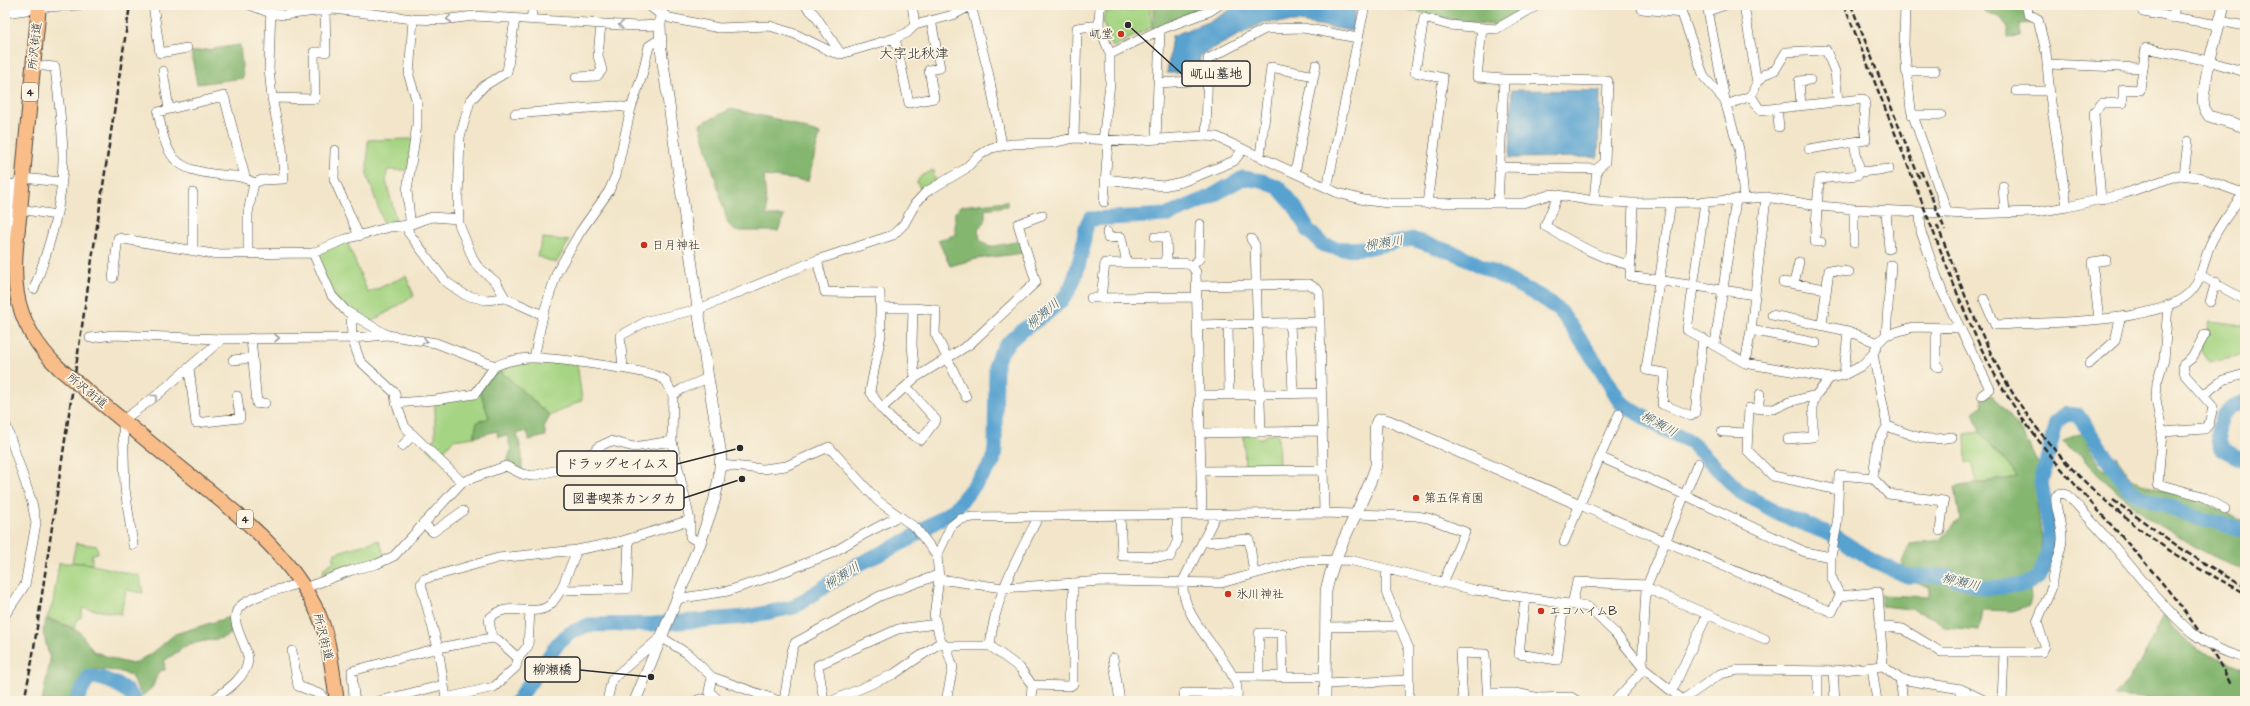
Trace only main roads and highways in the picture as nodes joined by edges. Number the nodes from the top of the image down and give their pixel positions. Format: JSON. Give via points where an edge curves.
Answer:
{"nodes":[{"id":1,"x":39,"y":7,"type":"edge"},
{"id":2,"x":14,"y":182,"type":"edge"},
{"id":3,"x":11,"y":214,"type":"edge"},
{"id":4,"x":337,"y":701,"type":"edge"}],
"edges":[{"from":1,"to":2,"type":"main road","name":"所沢街道","number":"4"},
{"from":2,"to":3,"type":"main road","name":"所沢街道","number":"4"},
{"from":3,"to":4,"type":"main road","name":"所沢街道","number":"4","bridge":true,"via":[[21,311],[38,345],[60,369],[240,515],[278,551],[316,608],[325,635]]}]}
